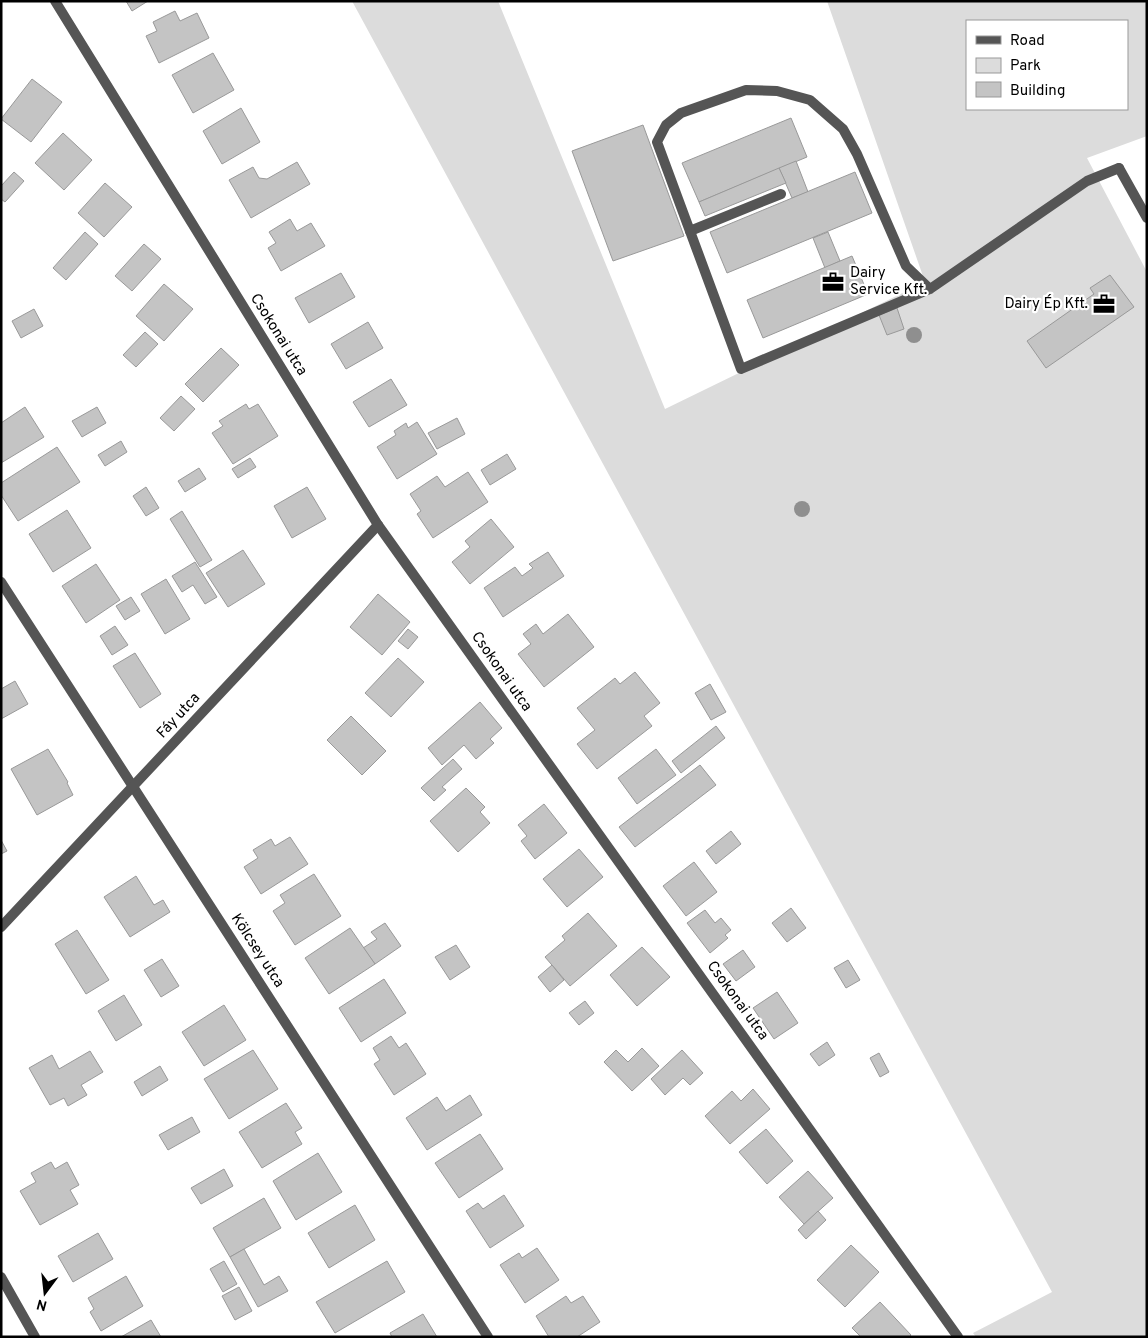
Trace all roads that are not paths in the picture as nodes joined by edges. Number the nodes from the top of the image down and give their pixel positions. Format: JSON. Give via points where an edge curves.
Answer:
{"nodes":[{"id":1,"x":55,"y":1,"type":"edge"},
{"id":2,"x":781,"y":194,"type":"dead end"},
{"id":3,"x":1147,"y":218,"type":"edge"},
{"id":4,"x":690,"y":231,"type":"junction"},
{"id":5,"x":930,"y":289,"type":"junction"},
{"id":6,"x":378,"y":525,"type":"junction"},
{"id":7,"x":1,"y":582,"type":"edge"},
{"id":8,"x":133,"y":786,"type":"junction"},
{"id":9,"x":1,"y":927,"type":"edge"},
{"id":10,"x":1,"y":1277,"type":"edge"},
{"id":11,"x":35,"y":1337,"type":"edge"},
{"id":12,"x":488,"y":1337,"type":"edge"},
{"id":13,"x":958,"y":1337,"type":"edge"}],
"edges":[{"from":1,"to":6,"type":"street","name":"Csokonai utca"},
{"from":2,"to":4,"type":"street"},
{"from":3,"to":5,"type":"street","via":[[1119,168],[1087,181]]},
{"from":4,"to":5,"type":"street","via":[[741,369]]},
{"from":4,"to":5,"type":"street","via":[[657,142],[666,125],[681,113],[746,90],[777,91],[810,100],[843,129],[906,266]]},
{"from":6,"to":8,"type":"street","name":"Fáy utca"},
{"from":6,"to":13,"type":"street","name":"Csokonai utca"},
{"from":7,"to":8,"type":"street","name":"Kölcsey utca"},
{"from":8,"to":9,"type":"street","name":"Fáy utca"},
{"from":8,"to":12,"type":"street","name":"Kölcsey utca"},
{"from":10,"to":11,"type":"street"}]}
